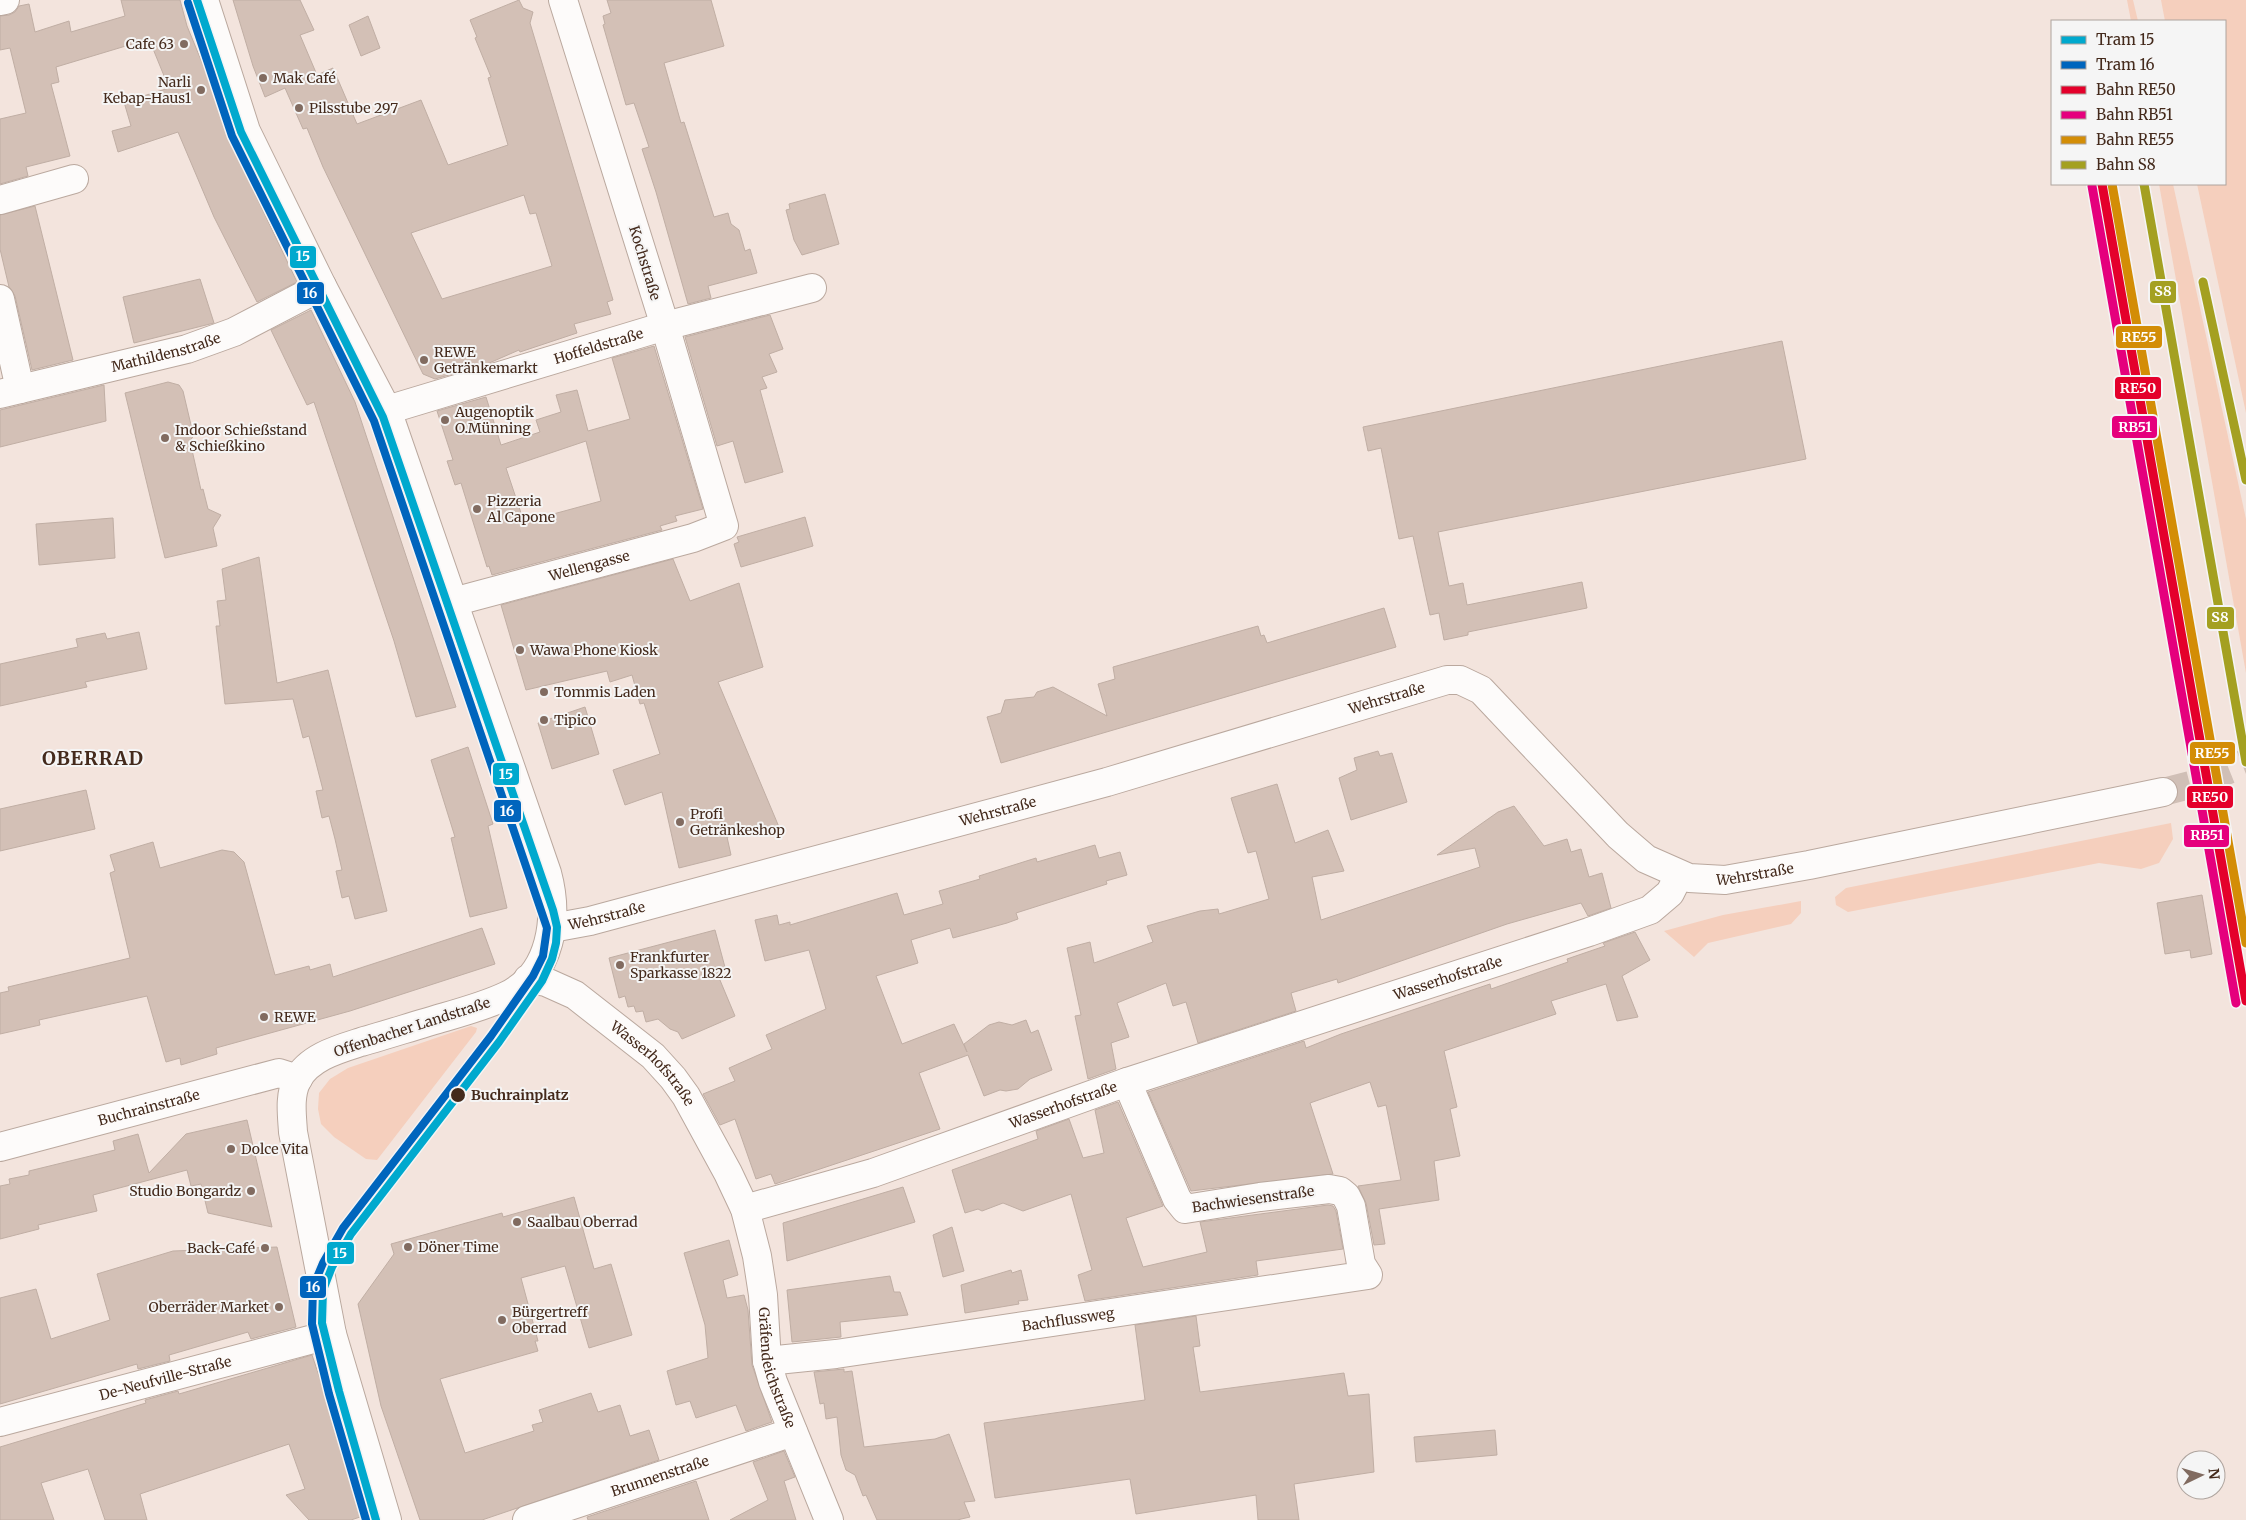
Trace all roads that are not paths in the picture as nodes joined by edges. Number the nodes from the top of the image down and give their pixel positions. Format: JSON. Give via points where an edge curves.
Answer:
{"nodes":[{"id":1,"x":5,"y":0,"type":"edge"},
{"id":2,"x":204,"y":0,"type":"edge"},
{"id":3,"x":563,"y":0,"type":"edge"},
{"id":4,"x":0,"y":1,"type":"edge"},
{"id":5,"x":74,"y":179,"type":"dead end"},
{"id":6,"x":0,"y":200,"type":"edge"},
{"id":7,"x":322,"y":286,"type":"junction"},
{"id":8,"x":812,"y":288,"type":"dead end"},
{"id":9,"x":0,"y":299,"type":"edge"},
{"id":10,"x":665,"y":326,"type":"junction"},
{"id":11,"x":10,"y":392,"type":"edge"},
{"id":12,"x":387,"y":410,"type":"junction"},
{"id":13,"x":724,"y":526,"type":"joint"},
{"id":14,"x":453,"y":602,"type":"junction"},
{"id":15,"x":2163,"y":792,"type":"tunnel mouth"},
{"id":16,"x":1679,"y":875,"type":"junction"},
{"id":17,"x":552,"y":928,"type":"junction"},
{"id":18,"x":528,"y":979,"type":"junction"},
{"id":19,"x":298,"y":1079,"type":"junction"},
{"id":20,"x":1127,"y":1082,"type":"junction"},
{"id":21,"x":0,"y":1147,"type":"edge"},
{"id":22,"x":745,"y":1209,"type":"junction"},
{"id":23,"x":1368,"y":1275,"type":"joint"},
{"id":24,"x":332,"y":1334,"type":"junction"},
{"id":25,"x":767,"y":1361,"type":"junction"},
{"id":26,"x":0,"y":1422,"type":"edge"},
{"id":27,"x":793,"y":1432,"type":"junction"},
{"id":28,"x":387,"y":1520,"type":"edge"},
{"id":29,"x":527,"y":1520,"type":"edge"},
{"id":30,"x":829,"y":1520,"type":"edge"}],
"edges":[{"from":1,"to":4,"type":"street"},
{"from":2,"to":7,"type":"street","via":[[246,130]]},
{"from":3,"to":10,"type":"street","name":"Kochstraße"},
{"from":5,"to":6,"type":"street"},
{"from":7,"to":11,"type":"street","name":"Mathildenstraße","via":[[234,332],[187,349]]},
{"from":7,"to":12,"type":"street"},
{"from":8,"to":10,"type":"street","name":"Hoffeldstraße"},
{"from":9,"to":11,"type":"street"},
{"from":10,"to":12,"type":"street","name":"Hoffeldstraße"},
{"from":10,"to":13,"type":"street","name":"Kochstraße"},
{"from":12,"to":14,"type":"street"},
{"from":13,"to":14,"type":"street","name":"Wellengasse","via":[[693,538]]},
{"from":14,"to":17,"type":"street","via":[[547,873],[552,898]]},
{"from":15,"to":16,"type":"street","name":"Wehrstraße","via":[[1726,880],[1702,880]]},
{"from":16,"to":17,"type":"street","name":"Wehrstraße","via":[[1646,859],[1618,835],[1481,690],[1460,680],[1447,680],[1107,782],[590,921]]},
{"from":16,"to":20,"type":"street","name":"Wasserhofstraße","via":[[1670,893],[1641,913]]},
{"from":17,"to":18,"type":"street","via":[[544,958]]},
{"from":18,"to":19,"type":"street","name":"Offenbacher Landstraße","via":[[508,995],[476,1008],[333,1050]]},
{"from":18,"to":22,"type":"street","name":"Wasserhofstraße","via":[[546,982],[575,995],[653,1056],[686,1096]]},
{"from":19,"to":21,"type":"street","name":"Buchrainstraße","via":[[279,1073]]},
{"from":19,"to":24,"type":"street","via":[[291,1104],[293,1132]]},
{"from":20,"to":22,"type":"street","name":"Wasserhofstraße","via":[[873,1173]]},
{"from":20,"to":23,"type":"street","name":"Bachwiesenstraße","via":[[1177,1199],[1185,1209],[1280,1194],[1329,1189],[1340,1192],[1351,1206],[1361,1264]]},
{"from":22,"to":25,"type":"street","name":"Gräfendeichstraße","via":[[763,1295]]},
{"from":23,"to":25,"type":"street","name":"Bachflussweg"},
{"from":24,"to":26,"type":"street","name":"De-Neufville-Straße"},
{"from":24,"to":28,"type":"street"},
{"from":25,"to":27,"type":"street","name":"Gräfendeichstraße"},
{"from":27,"to":29,"type":"street","name":"Brunnenstraße"},
{"from":27,"to":30,"type":"street","name":"Gräfendeichstraße"}]}
